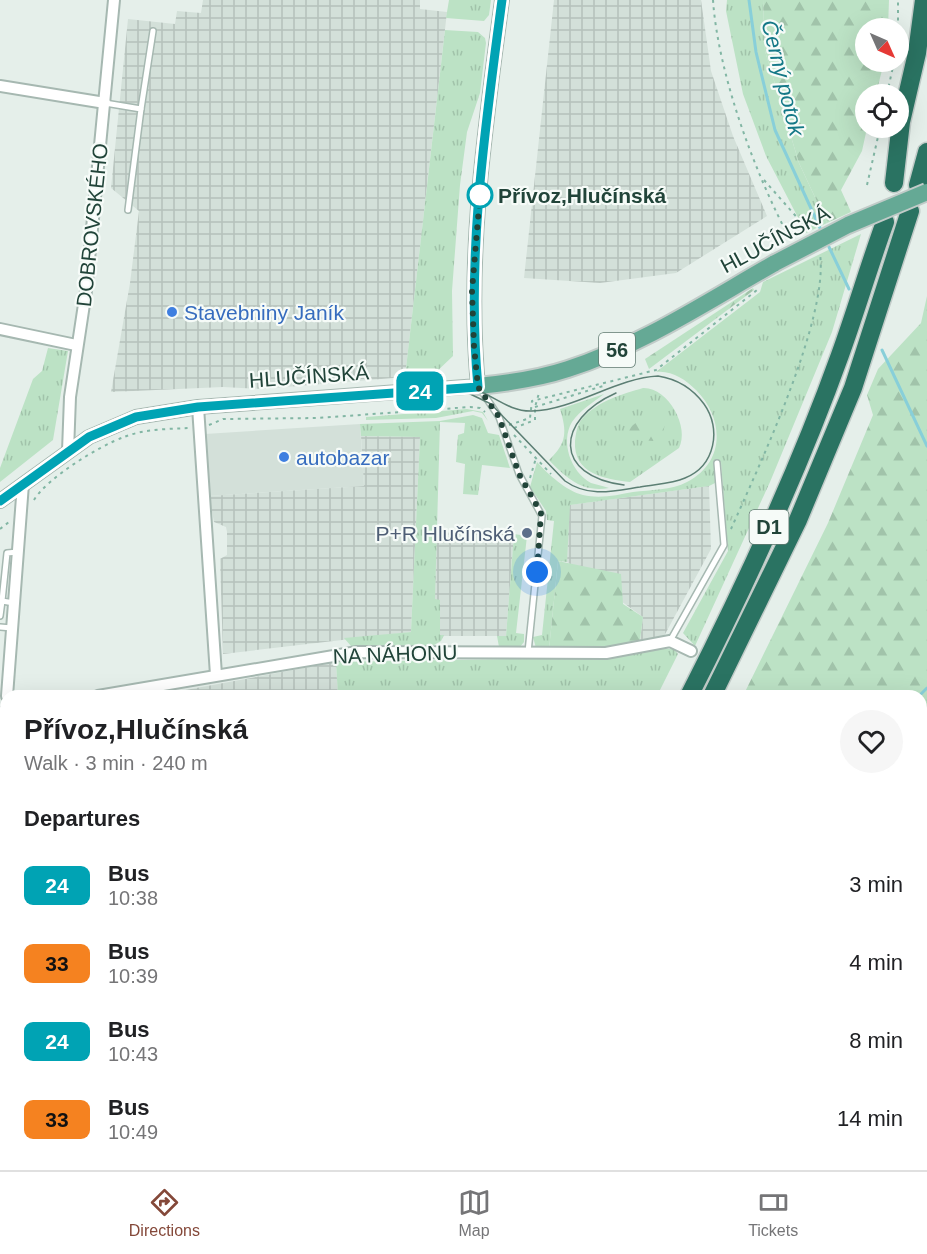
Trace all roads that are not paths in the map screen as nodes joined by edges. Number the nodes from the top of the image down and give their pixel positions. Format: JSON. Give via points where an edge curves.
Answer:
{"nodes":[{"id":1,"x":114,"y":0,"type":"edge"},
{"id":2,"x":502,"y":0,"type":"edge"},
{"id":3,"x":924,"y":0,"type":"edge"},
{"id":4,"x":153,"y":30,"type":"dead end"},
{"id":5,"x":927,"y":45,"type":"edge"},
{"id":6,"x":0,"y":86,"type":"edge"},
{"id":7,"x":105,"y":102,"type":"junction"},
{"id":8,"x":141,"y":109,"type":"junction"},
{"id":9,"x":927,"y":152,"type":"edge"},
{"id":10,"x":923,"y":189,"type":"edge"},
{"id":11,"x":128,"y":210,"type":"dead end"},
{"id":12,"x":910,"y":211,"type":"dead end"},
{"id":13,"x":885,"y":222,"type":"dead end"},
{"id":14,"x":0,"y":329,"type":"edge"},
{"id":15,"x":76,"y":345,"type":"junction"},
{"id":16,"x":478,"y":387,"type":"junction"},
{"id":17,"x":198,"y":407,"type":"junction"},
{"id":18,"x":68,"y":451,"type":"junction"},
{"id":19,"x":717,"y":463,"type":"dead end"},
{"id":20,"x":23,"y":484,"type":"junction"},
{"id":21,"x":0,"y":501,"type":"edge"},
{"id":22,"x":7,"y":552,"type":"junction"},
{"id":23,"x":20,"y":552,"type":"junction"},
{"id":24,"x":0,"y":555,"type":"edge"},
{"id":25,"x":2,"y":593,"type":"edge"},
{"id":26,"x":2,"y":601,"type":"junction"},
{"id":27,"x":15,"y":603,"type":"junction"},
{"id":28,"x":0,"y":616,"type":"edge"},
{"id":29,"x":0,"y":627,"type":"edge"},
{"id":30,"x":13,"y":628,"type":"junction"},
{"id":31,"x":670,"y":641,"type":"junction"},
{"id":32,"x":691,"y":651,"type":"dead end"},
{"id":33,"x":528,"y":652,"type":"junction"},
{"id":34,"x":216,"y":675,"type":"junction"},
{"id":35,"x":8,"y":690,"type":"edge"},
{"id":36,"x":132,"y":690,"type":"edge"},
{"id":37,"x":692,"y":690,"type":"edge"},
{"id":38,"x":715,"y":690,"type":"edge"}],
"edges":[{"from":1,"to":7,"type":"street","name":"DOBROVSKÉHO"},
{"from":2,"to":16,"type":"street","via":[[473,260]]},
{"from":3,"to":5,"type":"highway","via":[[893,189]]},
{"from":4,"to":8,"type":"lane"},
{"from":6,"to":7,"type":"street"},
{"from":7,"to":8,"type":"lane"},
{"from":7,"to":15,"type":"street","name":"DOBROVSKÉHO","via":[[86,291]]},
{"from":8,"to":11,"type":"lane"},
{"from":9,"to":10,"type":"highway"},
{"from":10,"to":16,"type":"main road","name":"HLUČÍNSKÁ","number":"56","bridge":true,"via":[[605,355],[544,376]]},
{"from":12,"to":38,"type":"highway","number":"D1","via":[[853,388],[798,520]]},
{"from":13,"to":37,"type":"highway","number":"D1","via":[[841,355],[770,524]]},
{"from":14,"to":15,"type":"street"},
{"from":15,"to":18,"type":"street","name":"DOBROVSKÉHO"},
{"from":16,"to":17,"type":"street","name":"HLUČÍNSKÁ"},
{"from":16,"to":33,"type":"lane","via":[[491,404],[542,519]]},
{"from":17,"to":18,"type":"street","name":"HLUČÍNSKÁ","via":[[127,419]]},
{"from":17,"to":34,"type":"street"},
{"from":18,"to":20,"type":"street","name":"HLUČÍNSKÁ"},
{"from":19,"to":31,"type":"lane","via":[[724,545]]},
{"from":20,"to":21,"type":"street","name":"HLUČÍNSKÁ"},
{"from":20,"to":23,"type":"street"},
{"from":22,"to":23,"type":"lane"},
{"from":22,"to":24,"type":"lane"},
{"from":22,"to":25,"type":"lane"},
{"from":23,"to":27,"type":"street"},
{"from":25,"to":26,"type":"lane"},
{"from":26,"to":27,"type":"lane"},
{"from":26,"to":28,"type":"lane"},
{"from":27,"to":30,"type":"street"},
{"from":29,"to":30,"type":"lane"},
{"from":30,"to":35,"type":"street"},
{"from":31,"to":32,"type":"street"},
{"from":31,"to":33,"type":"street","name":"NA NÁHONU","via":[[606,652]]},
{"from":33,"to":34,"type":"street","name":"NA NÁHONU","via":[[357,652]]},
{"from":34,"to":36,"type":"street","name":"NA NÁHONU"}]}
